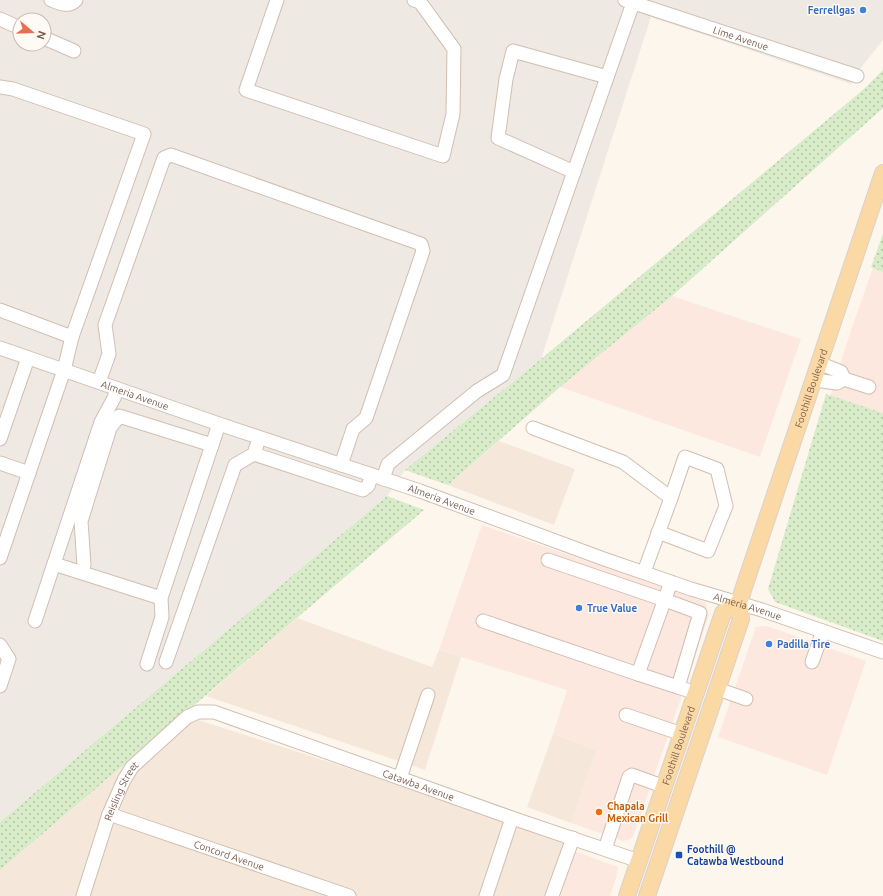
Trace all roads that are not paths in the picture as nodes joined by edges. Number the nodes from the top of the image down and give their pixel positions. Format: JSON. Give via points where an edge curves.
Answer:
{"nodes":[{"id":1,"x":51,"y":0,"type":"edge"},
{"id":2,"x":76,"y":0,"type":"edge"},
{"id":3,"x":276,"y":0,"type":"edge"},
{"id":4,"x":414,"y":0,"type":"edge"},
{"id":5,"x":629,"y":1,"type":"edge"},
{"id":6,"x":0,"y":19,"type":"edge"},
{"id":7,"x":12,"y":24,"type":"edge"},
{"id":8,"x":52,"y":42,"type":"edge"},
{"id":9,"x":74,"y":52,"type":"dead end"},
{"id":10,"x":857,"y":76,"type":"dead end"},
{"id":11,"x":607,"y":77,"type":"junction"},
{"id":12,"x":0,"y":87,"type":"edge"},
{"id":13,"x":574,"y":172,"type":"junction"},
{"id":14,"x":883,"y":173,"type":"edge"},
{"id":15,"x":0,"y":310,"type":"edge"},
{"id":16,"x":72,"y":336,"type":"junction"},
{"id":17,"x":0,"y":348,"type":"edge"},
{"id":18,"x":28,"y":358,"type":"junction"},
{"id":19,"x":819,"y":363,"type":"junction"},
{"id":20,"x":64,"y":370,"type":"junction"},
{"id":21,"x":844,"y":379,"type":"junction"},
{"id":22,"x":814,"y":380,"type":"junction"},
{"id":23,"x":99,"y":382,"type":"junction"},
{"id":24,"x":869,"y":388,"type":"dead end"},
{"id":25,"x":117,"y":389,"type":"junction"},
{"id":26,"x":219,"y":424,"type":"junction"},
{"id":27,"x":533,"y":428,"type":"dead end"},
{"id":28,"x":259,"y":438,"type":"junction"},
{"id":29,"x":0,"y":439,"type":"edge"},
{"id":30,"x":212,"y":445,"type":"junction"},
{"id":31,"x":254,"y":454,"type":"junction"},
{"id":32,"x":0,"y":463,"type":"edge"},
{"id":33,"x":341,"y":465,"type":"junction"},
{"id":34,"x":29,"y":473,"type":"junction"},
{"id":35,"x":377,"y":477,"type":"junction"},
{"id":36,"x":671,"y":498,"type":"junction"},
{"id":37,"x":658,"y":532,"type":"junction"},
{"id":38,"x":0,"y":558,"type":"edge"},
{"id":39,"x":604,"y":559,"type":"junction"},
{"id":40,"x":548,"y":560,"type":"dead end"},
{"id":41,"x":54,"y":564,"type":"junction"},
{"id":42,"x":81,"y":572,"type":"junction"},
{"id":43,"x":644,"y":572,"type":"junction"},
{"id":44,"x":598,"y":577,"type":"junction"},
{"id":45,"x":671,"y":582,"type":"junction"},
{"id":46,"x":162,"y":598,"type":"junction"},
{"id":47,"x":665,"y":600,"type":"junction"},
{"id":48,"x":739,"y":603,"type":"junction"},
{"id":49,"x":35,"y":621,"type":"dead end"},
{"id":50,"x":483,"y":621,"type":"dead end"},
{"id":51,"x":823,"y":631,"type":"junction"},
{"id":52,"x":0,"y":645,"type":"edge"},
{"id":53,"x":883,"y":652,"type":"edge"},
{"id":54,"x":166,"y":662,"type":"dead end"},
{"id":55,"x":812,"y":662,"type":"dead end"},
{"id":56,"x":147,"y":664,"type":"dead end"},
{"id":57,"x":638,"y":674,"type":"junction"},
{"id":58,"x":0,"y":686,"type":"edge"},
{"id":59,"x":678,"y":686,"type":"junction"},
{"id":60,"x":718,"y":689,"type":"junction"},
{"id":61,"x":696,"y":693,"type":"junction"},
{"id":62,"x":428,"y":694,"type":"dead end"},
{"id":63,"x":746,"y":699,"type":"dead end"},
{"id":64,"x":198,"y":712,"type":"joint"},
{"id":65,"x":626,"y":715,"type":"dead end"},
{"id":66,"x":682,"y":734,"type":"junction"},
{"id":67,"x":400,"y":778,"type":"junction"},
{"id":68,"x":665,"y":787,"type":"junction"},
{"id":69,"x":109,"y":814,"type":"junction"},
{"id":70,"x":512,"y":818,"type":"junction"},
{"id":71,"x":573,"y":838,"type":"junction"},
{"id":72,"x":605,"y":849,"type":"junction"},
{"id":73,"x":639,"y":861,"type":"junction"},
{"id":74,"x":83,"y":896,"type":"edge"},
{"id":75,"x":349,"y":896,"type":"edge"},
{"id":76,"x":486,"y":896,"type":"edge"},
{"id":77,"x":552,"y":896,"type":"edge"},
{"id":78,"x":627,"y":896,"type":"edge"},
{"id":79,"x":647,"y":896,"type":"edge"}],
"edges":[{"from":1,"to":2,"type":"street","via":[[68,5]]},
{"from":3,"to":4,"type":"street","via":[[246,90],[443,156],[453,114],[454,49],[420,2]]},
{"from":5,"to":10,"type":"street","name":"Lime Avenue"},
{"from":5,"to":11,"type":"street"},
{"from":6,"to":7,"type":"street"},
{"from":8,"to":9,"type":"street"},
{"from":11,"to":13,"type":"street"},
{"from":11,"to":13,"type":"street","via":[[513,51],[506,79],[498,138]]},
{"from":12,"to":16,"type":"street","via":[[13,89],[144,134]]},
{"from":13,"to":35,"type":"street","via":[[503,375],[477,392],[388,464]]},
{"from":14,"to":19,"type":"main road","name":"Foothill Boulevard"},
{"from":15,"to":16,"type":"street"},
{"from":16,"to":20,"type":"street"},
{"from":17,"to":18,"type":"street","name":"Almeria Avenue"},
{"from":18,"to":20,"type":"street","name":"Almeria Avenue"},
{"from":18,"to":29,"type":"street"},
{"from":19,"to":21,"type":"street","via":[[841,372]]},
{"from":19,"to":22,"type":"main road","name":"Foothill Boulevard"},
{"from":20,"to":23,"type":"street","name":"Almeria Avenue"},
{"from":20,"to":34,"type":"street"},
{"from":21,"to":22,"type":"street","via":[[837,383]]},
{"from":21,"to":24,"type":"street"},
{"from":22,"to":48,"type":"main road","name":"Foothill Boulevard"},
{"from":23,"to":25,"type":"street","name":"Almeria Avenue"},
{"from":23,"to":33,"type":"street","via":[[109,354],[105,325],[164,158],[171,156],[420,244],[423,251],[366,418],[353,429]]},
{"from":25,"to":26,"type":"street","name":"Almeria Avenue"},
{"from":25,"to":41,"type":"street","via":[[101,422]]},
{"from":26,"to":28,"type":"street","name":"Almeria Avenue"},
{"from":26,"to":30,"type":"street"},
{"from":27,"to":36,"type":"street","via":[[624,462]]},
{"from":28,"to":31,"type":"street"},
{"from":28,"to":33,"type":"street","name":"Almeria Avenue"},
{"from":30,"to":42,"type":"street","via":[[119,416],[110,428],[81,521],[84,565]]},
{"from":30,"to":46,"type":"street"},
{"from":31,"to":35,"type":"street","via":[[363,490]]},
{"from":31,"to":54,"type":"street","via":[[235,465]]},
{"from":32,"to":34,"type":"street"},
{"from":33,"to":35,"type":"street","name":"Almeria Avenue"},
{"from":34,"to":38,"type":"street"},
{"from":35,"to":39,"type":"street","name":"Almeria Avenue"},
{"from":36,"to":37,"type":"street"},
{"from":36,"to":37,"type":"street","via":[[685,456],[717,469],[726,506],[708,551]]},
{"from":37,"to":43,"type":"street"},
{"from":39,"to":43,"type":"street","name":"Almeria Avenue"},
{"from":39,"to":44,"type":"street"},
{"from":40,"to":44,"type":"street"},
{"from":41,"to":42,"type":"street"},
{"from":41,"to":49,"type":"street"},
{"from":42,"to":46,"type":"street"},
{"from":43,"to":45,"type":"street","name":"Almeria Avenue"},
{"from":44,"to":47,"type":"street"},
{"from":45,"to":47,"type":"street"},
{"from":45,"to":48,"type":"street","name":"Almeria Avenue"},
{"from":46,"to":56,"type":"street","via":[[162,617]]},
{"from":47,"to":57,"type":"street"},
{"from":47,"to":59,"type":"street","via":[[700,613]]},
{"from":48,"to":51,"type":"street","name":"Almeria Avenue"},
{"from":48,"to":60,"type":"main road","name":"Foothill Boulevard","via":[[741,619]]},
{"from":48,"to":61,"type":"main road","name":"Foothill Boulevard","via":[[723,613]]},
{"from":50,"to":57,"type":"street"},
{"from":51,"to":53,"type":"street","name":"Almeria Avenue"},
{"from":51,"to":55,"type":"street"},
{"from":52,"to":58,"type":"street","via":[[9,659]]},
{"from":57,"to":59,"type":"street"},
{"from":59,"to":61,"type":"street"},
{"from":60,"to":63,"type":"street"},
{"from":60,"to":79,"type":"main road","name":"Foothill Boulevard"},
{"from":61,"to":66,"type":"main road","name":"Foothill Boulevard"},
{"from":62,"to":67,"type":"street"},
{"from":64,"to":67,"type":"street","name":"Catawba Avenue","via":[[214,712]]},
{"from":64,"to":69,"type":"street","name":"Reisling Street","via":[[187,717],[132,767]]},
{"from":65,"to":66,"type":"street"},
{"from":66,"to":68,"type":"main road","name":"Foothill Boulevard"},
{"from":67,"to":70,"type":"street","name":"Catawba Avenue"},
{"from":68,"to":72,"type":"street","via":[[629,776]]},
{"from":68,"to":73,"type":"main road","name":"Foothill Boulevard"},
{"from":69,"to":74,"type":"street","name":"Reisling Street"},
{"from":69,"to":75,"type":"street","name":"Concord Avenue"},
{"from":70,"to":71,"type":"street","name":"Catawba Avenue"},
{"from":70,"to":76,"type":"street"},
{"from":71,"to":72,"type":"street","name":"Catawba Avenue"},
{"from":71,"to":77,"type":"street"},
{"from":72,"to":73,"type":"street","name":"Catawba Avenue"},
{"from":73,"to":78,"type":"main road","name":"Foothill Boulevard"}]}
